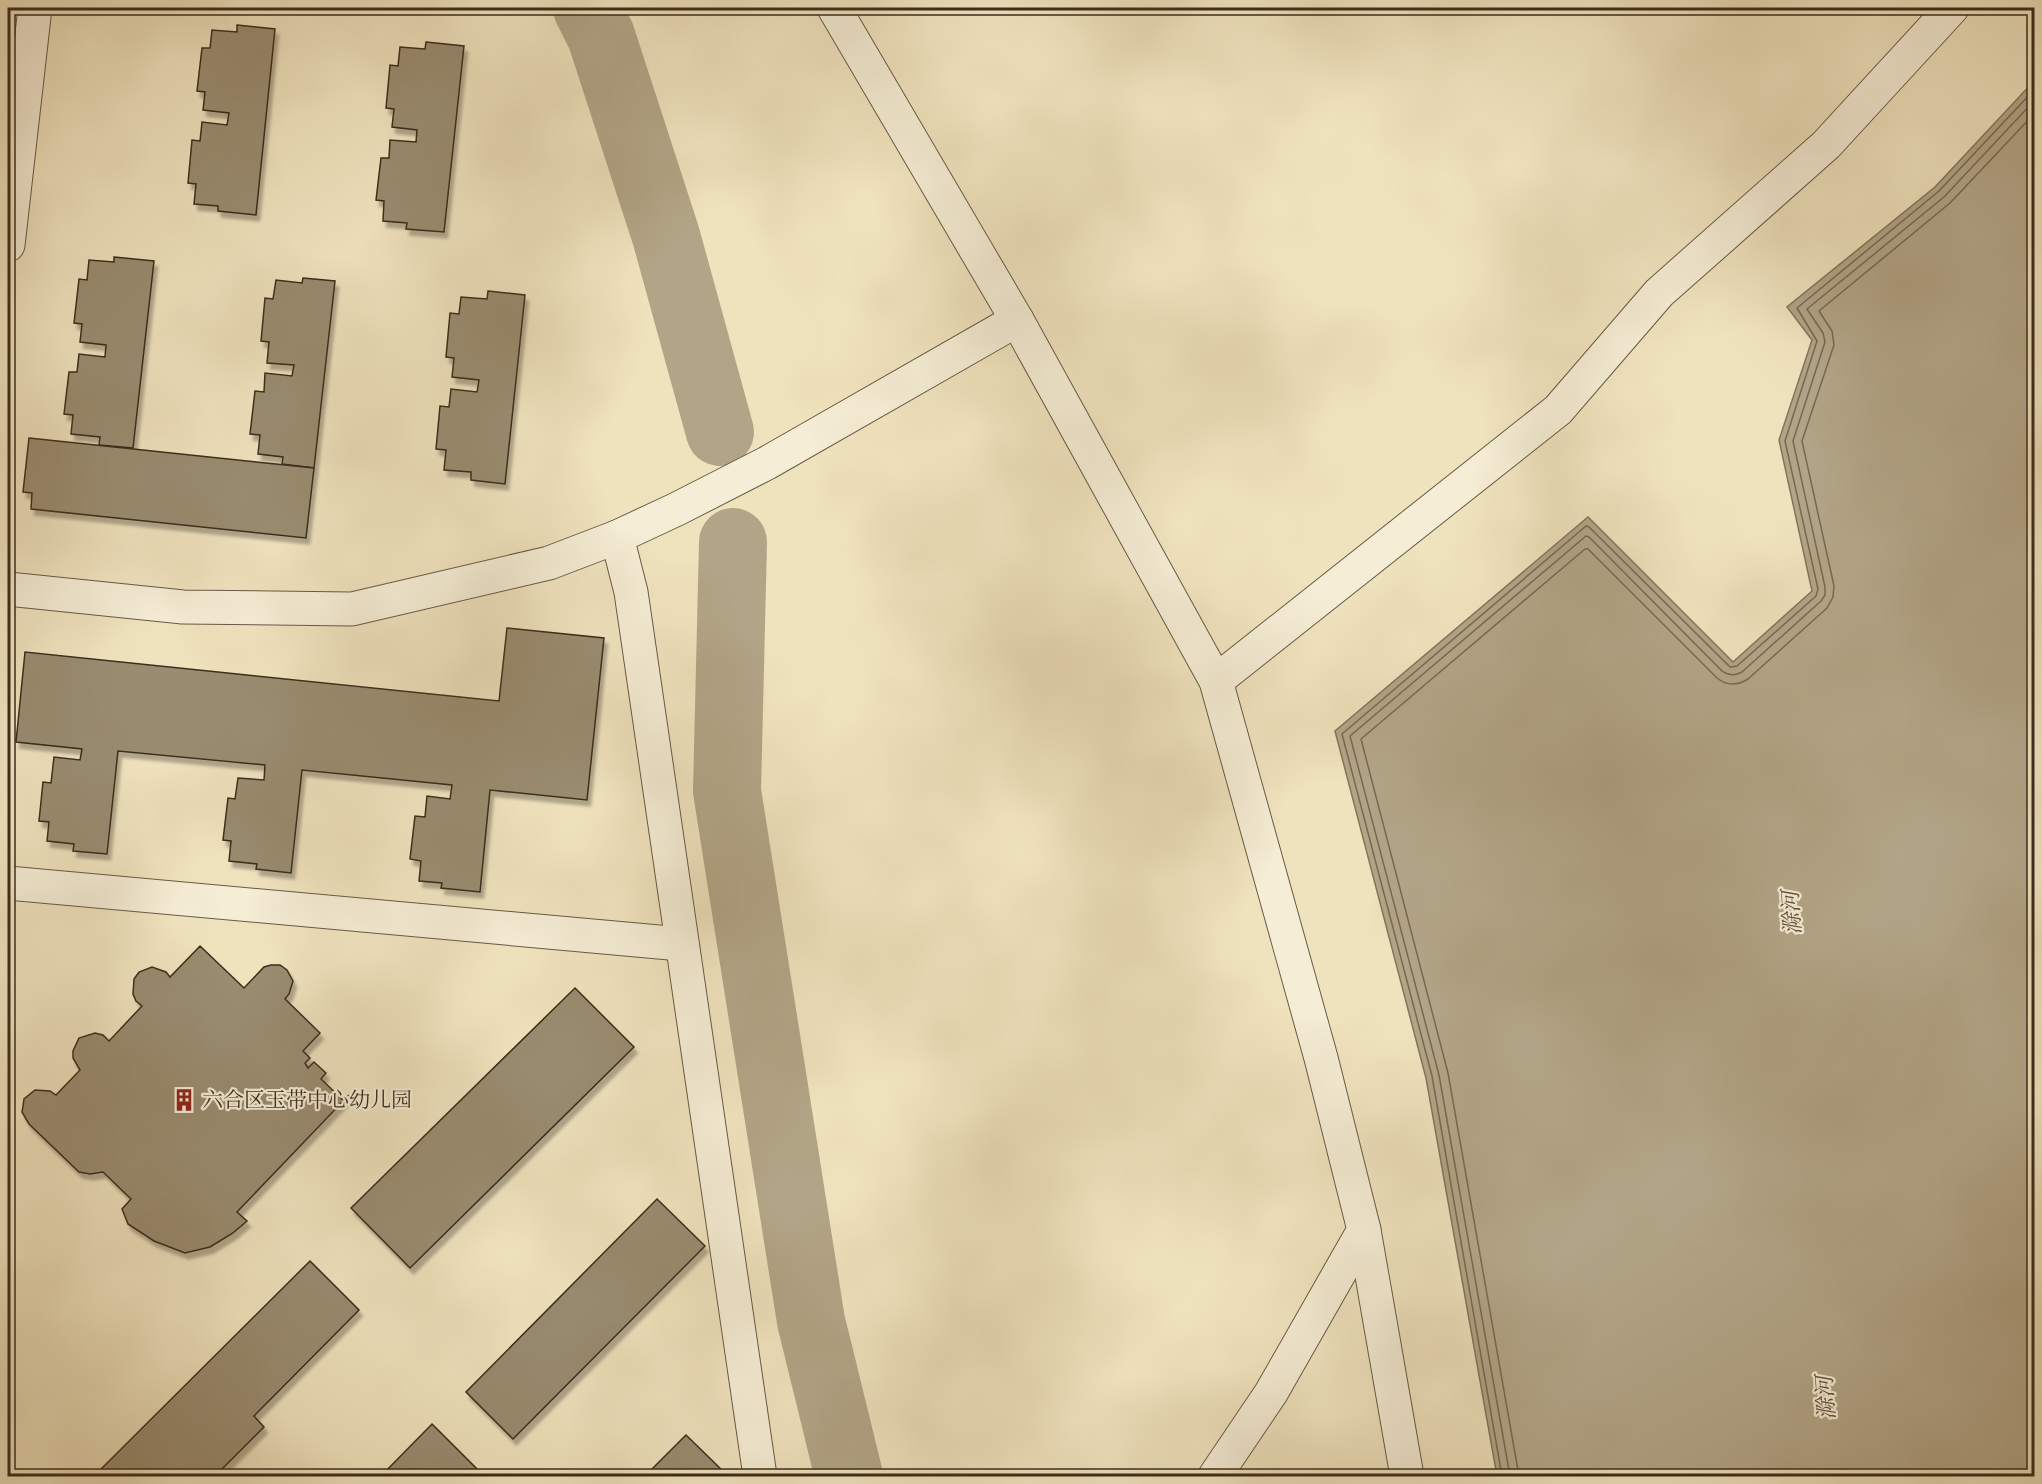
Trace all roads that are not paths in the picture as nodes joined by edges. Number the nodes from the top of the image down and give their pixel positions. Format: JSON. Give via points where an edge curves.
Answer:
{"nodes":[{"id":1,"x":35,"y":8,"type":"edge"},
{"id":2,"x":834,"y":8,"type":"edge"},
{"id":3,"x":1952,"y":8,"type":"edge"},
{"id":4,"x":8,"y":245,"type":"edge"},
{"id":5,"x":1017,"y":320,"type":"junction"},
{"id":6,"x":617,"y":537,"type":"junction"},
{"id":7,"x":8,"y":589,"type":"edge"},
{"id":8,"x":1216,"y":681,"type":"junction"},
{"id":9,"x":8,"y":884,"type":"edge"},
{"id":10,"x":681,"y":944,"type":"junction"},
{"id":11,"x":1364,"y":1230,"type":"junction"},
{"id":12,"x":760,"y":1476,"type":"edge"},
{"id":13,"x":1215,"y":1476,"type":"edge"},
{"id":14,"x":1407,"y":1476,"type":"edge"}],
"edges":[{"from":1,"to":4,"type":"street"},
{"from":2,"to":5,"type":"street"},
{"from":3,"to":8,"type":"street","via":[[1826,145],[1659,293],[1558,411]]},
{"from":5,"to":6,"type":"street","via":[[766,463]]},
{"from":5,"to":8,"type":"street"},
{"from":6,"to":7,"type":"street","via":[[549,563],[352,609],[183,607]]},
{"from":6,"to":10,"type":"street","via":[[632,592]]},
{"from":8,"to":11,"type":"street","via":[[1321,1058]]},
{"from":9,"to":10,"type":"street"},
{"from":10,"to":12,"type":"street"},
{"from":11,"to":13,"type":"street","via":[[1270,1393]]},
{"from":11,"to":14,"type":"street"}]}
